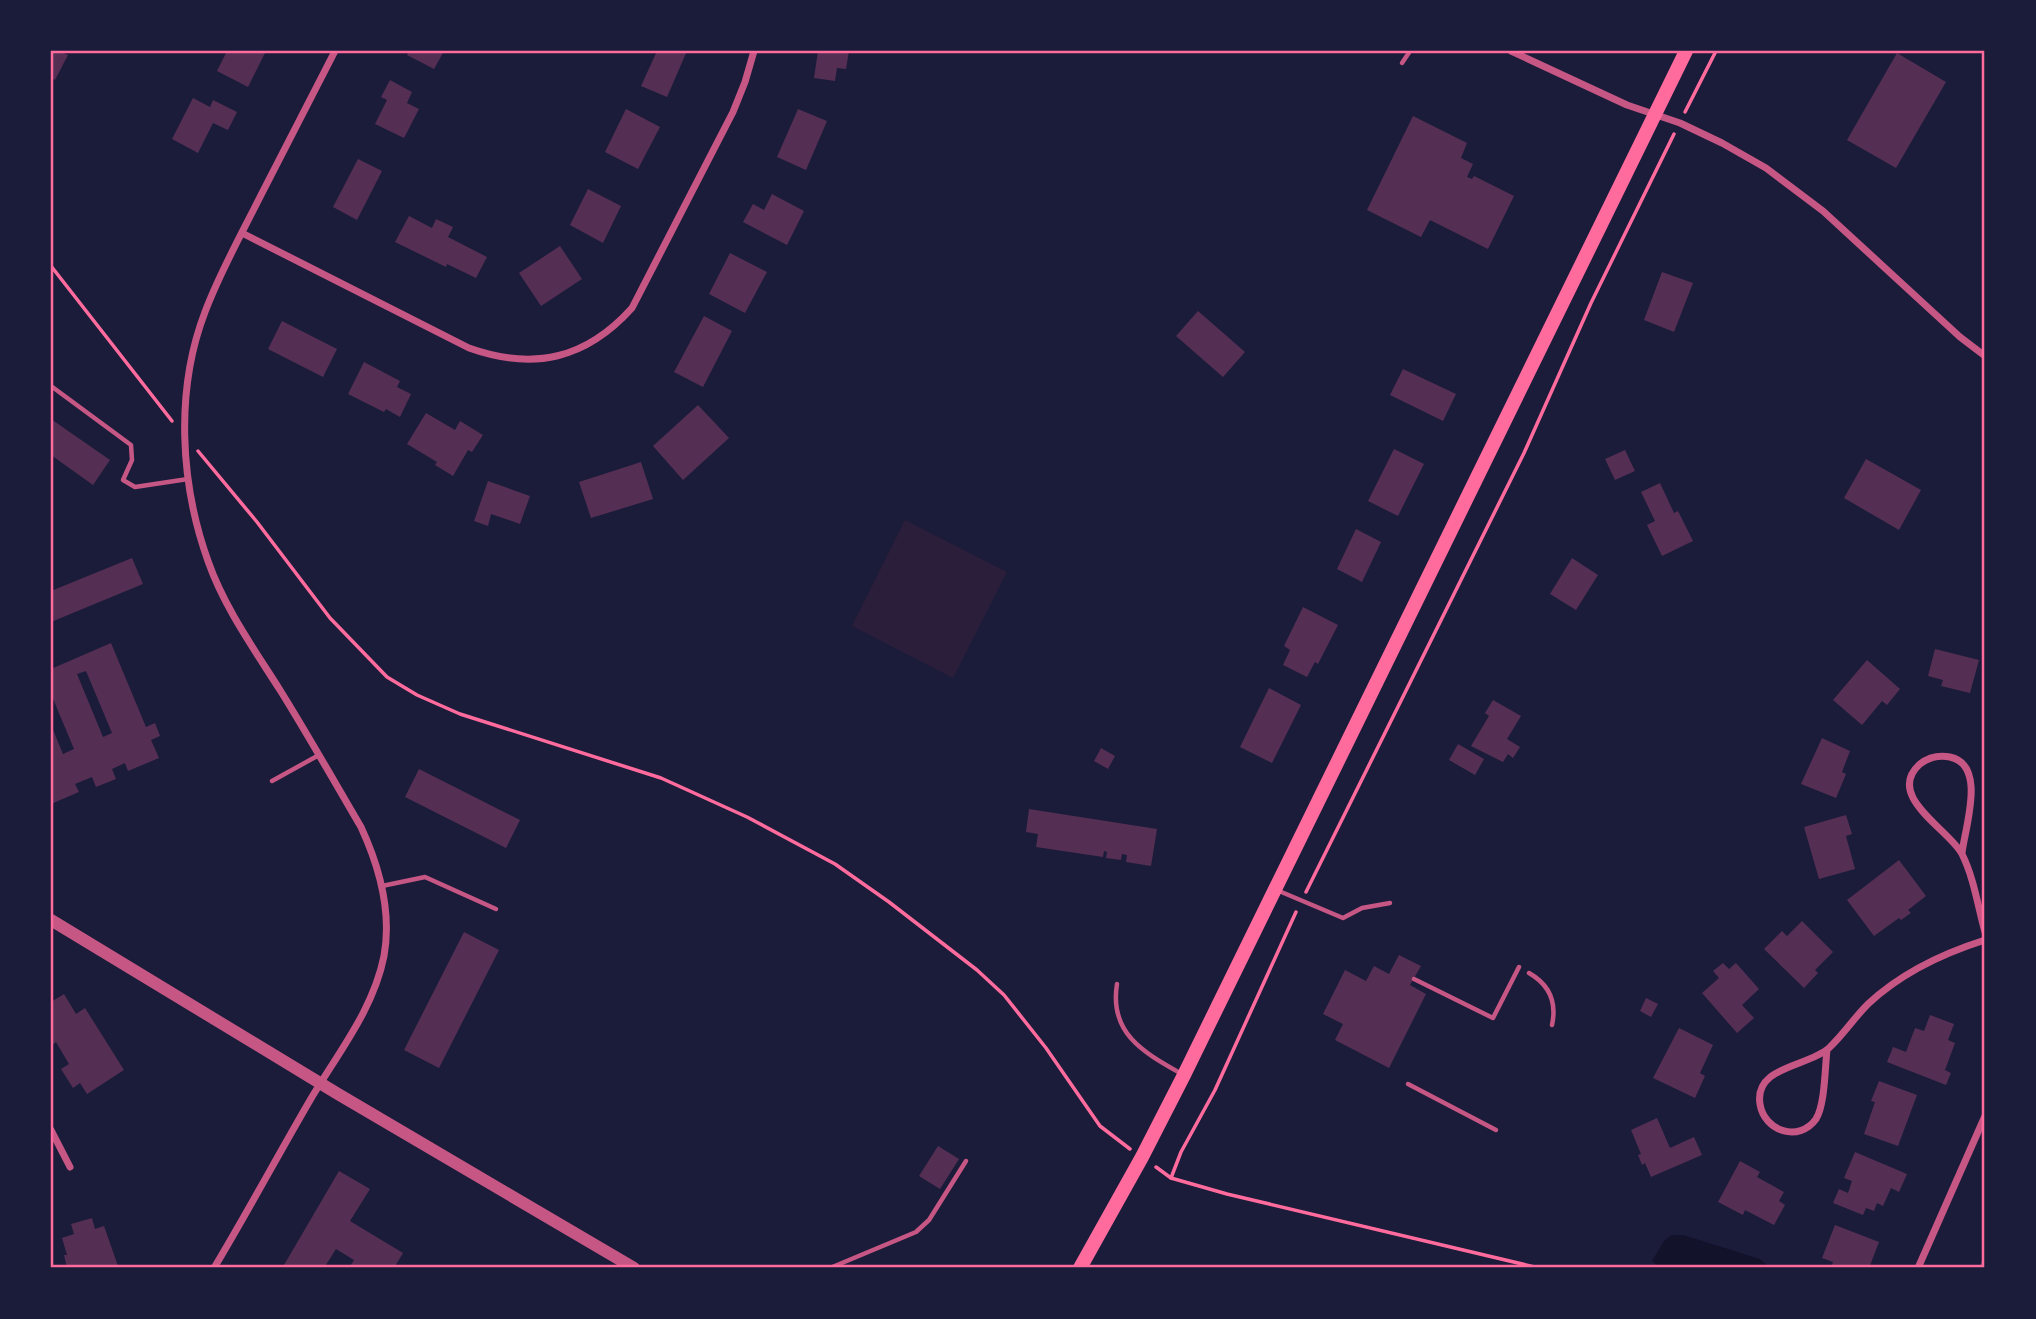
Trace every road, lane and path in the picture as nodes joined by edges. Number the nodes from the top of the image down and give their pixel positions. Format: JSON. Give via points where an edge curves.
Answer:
{"nodes":[{"id":1,"x":335,"y":51,"type":"edge"},
{"id":2,"x":754,"y":51,"type":"edge"},
{"id":3,"x":1410,"y":51,"type":"edge"},
{"id":4,"x":1511,"y":51,"type":"edge"},
{"id":5,"x":1686,"y":51,"type":"edge"},
{"id":6,"x":1716,"y":51,"type":"edge"},
{"id":7,"x":1402,"y":62,"type":"dead end"},
{"id":8,"x":1654,"y":115,"type":"junction"},
{"id":9,"x":1680,"y":123,"type":"junction"},
{"id":10,"x":242,"y":233,"type":"junction"},
{"id":11,"x":51,"y":266,"type":"edge"},
{"id":12,"x":1985,"y":356,"type":"edge"},
{"id":13,"x":51,"y":386,"type":"edge"},
{"id":14,"x":170,"y":420,"type":"dead end"},
{"id":15,"x":193,"y":444,"type":"dead end"},
{"id":16,"x":188,"y":479,"type":"junction"},
{"id":17,"x":319,"y":755,"type":"junction"},
{"id":18,"x":272,"y":781,"type":"dead end"},
{"id":19,"x":1962,"y":853,"type":"junction"},
{"id":20,"x":382,"y":886,"type":"junction"},
{"id":21,"x":1275,"y":889,"type":"junction"},
{"id":22,"x":1302,"y":901,"type":"junction"},
{"id":23,"x":1390,"y":903,"type":"dead end"},
{"id":24,"x":496,"y":909,"type":"dead end"},
{"id":25,"x":51,"y":920,"type":"edge"},
{"id":26,"x":1985,"y":932,"type":"edge"},
{"id":27,"x":1985,"y":940,"type":"edge"},
{"id":28,"x":1519,"y":967,"type":"dead end"},
{"id":29,"x":1529,"y":973,"type":"dead end"},
{"id":30,"x":1414,"y":979,"type":"dead end"},
{"id":31,"x":1116,"y":984,"type":"dead end"},
{"id":32,"x":1552,"y":1025,"type":"dead end"},
{"id":33,"x":1827,"y":1050,"type":"junction"},
{"id":34,"x":1184,"y":1075,"type":"junction"},
{"id":35,"x":321,"y":1083,"type":"junction"},
{"id":36,"x":1408,"y":1084,"type":"dead end"},
{"id":37,"x":1985,"y":1116,"type":"edge"},
{"id":38,"x":51,"y":1130,"type":"edge"},
{"id":39,"x":1496,"y":1130,"type":"dead end"},
{"id":40,"x":1122,"y":1143,"type":"dead end"},
{"id":41,"x":966,"y":1161,"type":"dead end"},
{"id":42,"x":70,"y":1167,"type":"dead end"},
{"id":43,"x":1158,"y":1168,"type":"dead end"},
{"id":44,"x":1171,"y":1178,"type":"junction"},
{"id":45,"x":214,"y":1268,"type":"edge"},
{"id":46,"x":634,"y":1268,"type":"edge"},
{"id":47,"x":831,"y":1268,"type":"edge"},
{"id":48,"x":1080,"y":1268,"type":"edge"},
{"id":49,"x":1539,"y":1268,"type":"edge"},
{"id":50,"x":1918,"y":1268,"type":"edge"}],
"edges":[{"from":1,"to":10,"type":"street"},
{"from":2,"to":10,"type":"street","via":[[733,112],[637,299],[616,326],[571,352],[518,360],[481,352]]},
{"from":3,"to":7,"type":"lane"},
{"from":4,"to":8,"type":"street"},
{"from":5,"to":8,"type":"main road"},
{"from":6,"to":9,"type":"path"},
{"from":8,"to":9,"type":"street"},
{"from":8,"to":21,"type":"main road"},
{"from":9,"to":12,"type":"street","via":[[1723,143],[1794,188]]},
{"from":9,"to":22,"type":"path","via":[[1591,303],[1524,453]]},
{"from":10,"to":16,"type":"street","via":[[204,314],[194,349],[184,435]]},
{"from":11,"to":14,"type":"path"},
{"from":13,"to":16,"type":"lane","via":[[131,445],[132,460],[123,480],[135,487]]},
{"from":15,"to":40,"type":"path","via":[[330,618],[387,677],[460,714],[672,783],[747,817],[844,870],[947,946],[1004,995],[1100,1126]]},
{"from":16,"to":17,"type":"street","via":[[196,523],[224,597]]},
{"from":17,"to":18,"type":"lane"},
{"from":17,"to":20,"type":"street","via":[[374,854]]},
{"from":19,"to":19,"type":"street","via":[[1972,780],[1955,758],[1936,756],[1913,772],[1910,792]]},
{"from":19,"to":26,"type":"street"},
{"from":20,"to":24,"type":"lane","via":[[425,877]]},
{"from":20,"to":35,"type":"street","via":[[386,923],[377,984]]},
{"from":21,"to":22,"type":"lane"},
{"from":21,"to":34,"type":"main road"},
{"from":22,"to":23,"type":"lane","via":[[1343,918],[1362,908]]},
{"from":22,"to":44,"type":"path"},
{"from":25,"to":35,"type":"street"},
{"from":27,"to":33,"type":"street","via":[[1895,983],[1870,1002]]},
{"from":28,"to":30,"type":"lane","via":[[1493,1018]]},
{"from":29,"to":32,"type":"lane","via":[[1552,1000]]},
{"from":31,"to":34,"type":"lane","via":[[1116,1014],[1128,1037]]},
{"from":33,"to":33,"type":"street","via":[[1770,1077],[1762,1086],[1761,1109],[1776,1129],[1797,1131],[1815,1120]]},
{"from":34,"to":48,"type":"main road"},
{"from":35,"to":45,"type":"street"},
{"from":35,"to":46,"type":"street"},
{"from":36,"to":39,"type":"lane"},
{"from":37,"to":50,"type":"street"},
{"from":38,"to":42,"type":"street"},
{"from":41,"to":47,"type":"lane","via":[[929,1220],[916,1232]]},
{"from":43,"to":44,"type":"path"},
{"from":44,"to":49,"type":"path"}]}
